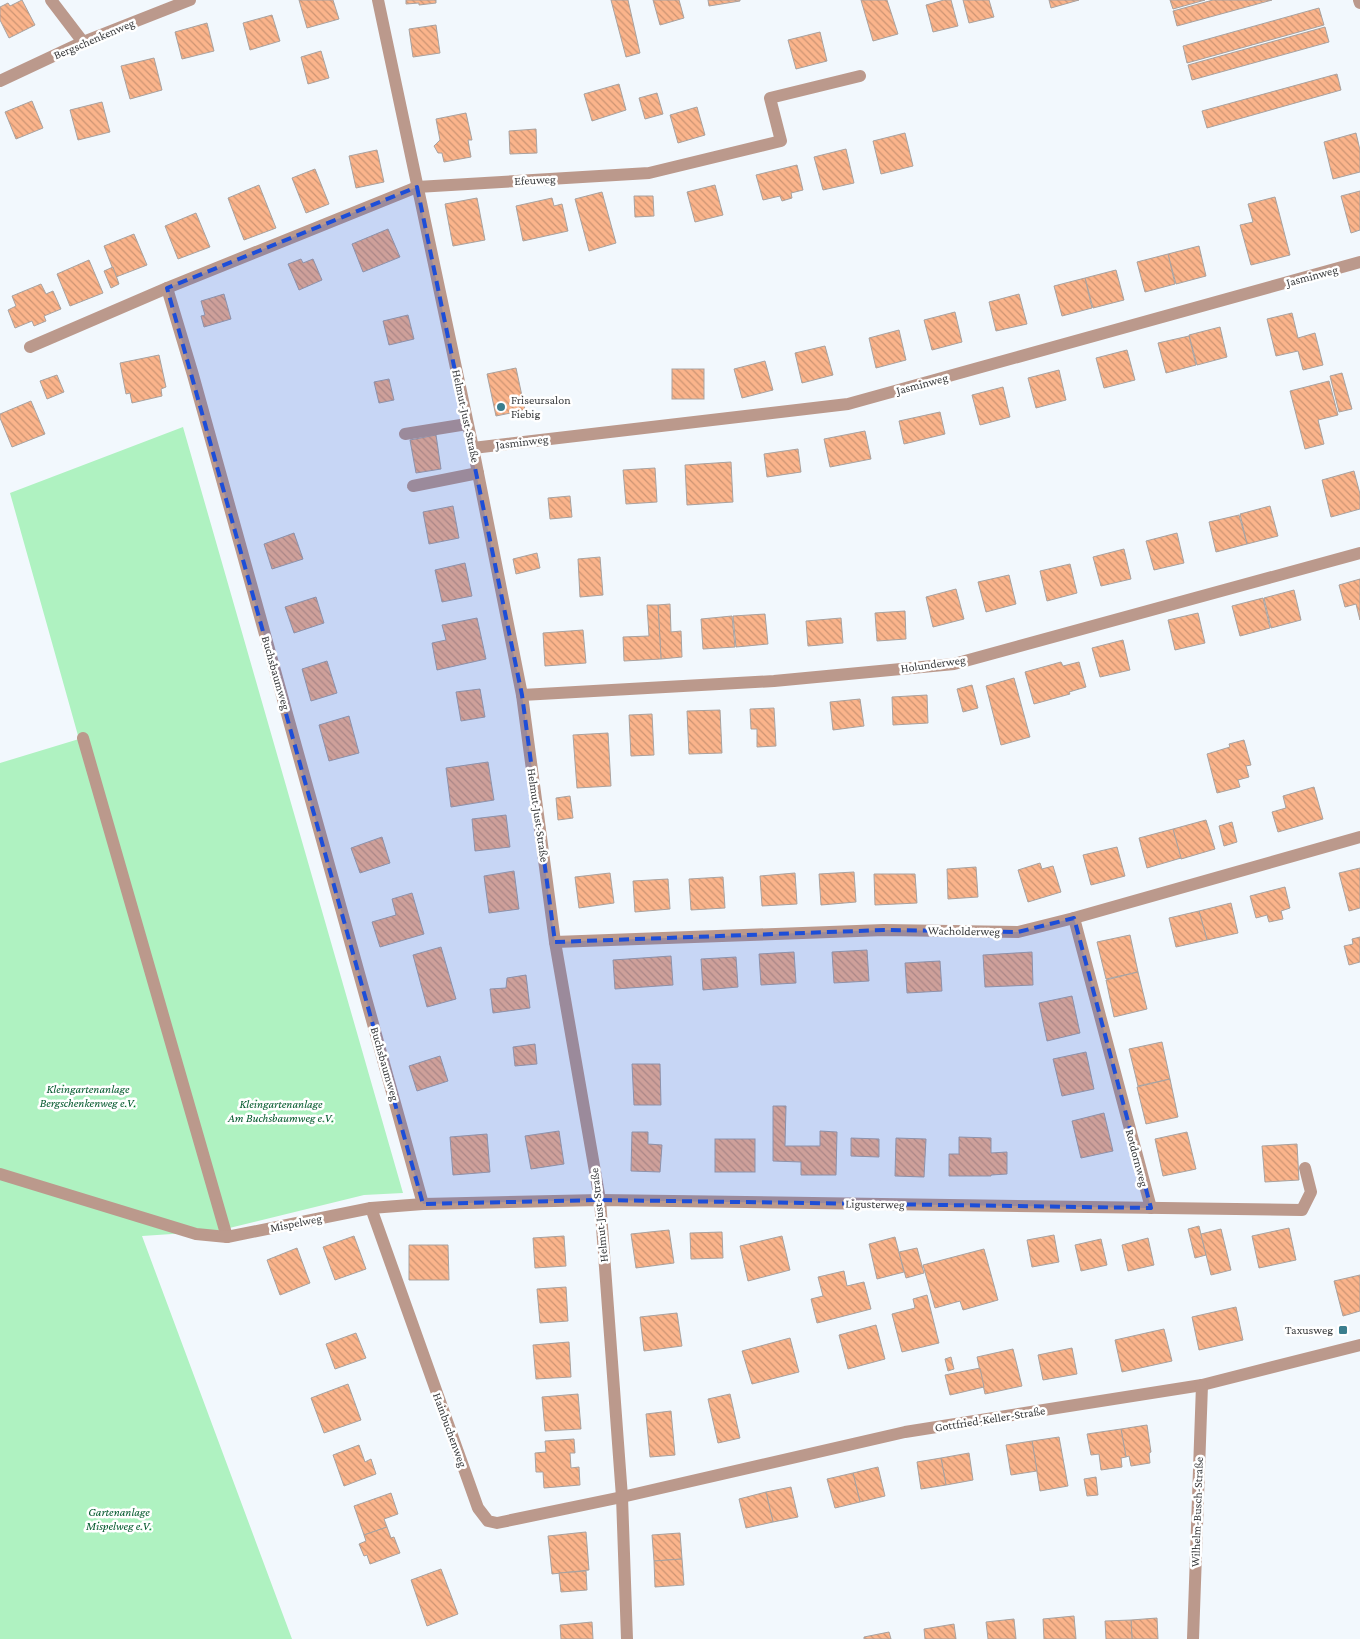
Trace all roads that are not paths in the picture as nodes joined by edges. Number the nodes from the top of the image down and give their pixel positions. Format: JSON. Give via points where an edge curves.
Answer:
{"nodes":[{"id":1,"x":51,"y":0,"type":"edge"},
{"id":2,"x":190,"y":0,"type":"edge"},
{"id":3,"x":378,"y":0,"type":"edge"},
{"id":4,"x":83,"y":42,"type":"junction"},
{"id":5,"x":860,"y":76,"type":"dead end"},
{"id":6,"x":0,"y":81,"type":"edge"},
{"id":7,"x":417,"y":187,"type":"junction"},
{"id":8,"x":1360,"y":262,"type":"edge"},
{"id":9,"x":167,"y":288,"type":"junction"},
{"id":10,"x":30,"y":347,"type":"dead end"},
{"id":11,"x":467,"y":424,"type":"junction"},
{"id":12,"x":405,"y":434,"type":"dead end"},
{"id":13,"x":473,"y":448,"type":"junction"},
{"id":14,"x":478,"y":473,"type":"junction"},
{"id":15,"x":413,"y":486,"type":"dead end"},
{"id":16,"x":1360,"y":553,"type":"edge"},
{"id":17,"x":522,"y":695,"type":"junction"},
{"id":18,"x":83,"y":738,"type":"dead end"},
{"id":19,"x":1360,"y":837,"type":"edge"},
{"id":20,"x":1074,"y":918,"type":"junction"},
{"id":21,"x":555,"y":942,"type":"junction"},
{"id":22,"x":1305,"y":1168,"type":"dead end"},
{"id":23,"x":0,"y":1174,"type":"edge"},
{"id":24,"x":600,"y":1200,"type":"junction"},
{"id":25,"x":424,"y":1204,"type":"junction"},
{"id":26,"x":371,"y":1208,"type":"junction"},
{"id":27,"x":1151,"y":1208,"type":"junction"},
{"id":28,"x":227,"y":1237,"type":"junction"},
{"id":29,"x":1360,"y":1345,"type":"edge"},
{"id":30,"x":1202,"y":1385,"type":"junction"},
{"id":31,"x":622,"y":1497,"type":"junction"},
{"id":32,"x":627,"y":1639,"type":"edge"},
{"id":33,"x":1193,"y":1639,"type":"edge"}],
"edges":[{"from":1,"to":4,"type":"street"},
{"from":2,"to":4,"type":"street","name":"Bergschenkenweg"},
{"from":3,"to":7,"type":"street","name":"Helmut-Just-Straße"},
{"from":4,"to":6,"type":"street","name":"Bergschenkenweg"},
{"from":5,"to":7,"type":"street","name":"Efeuweg","via":[[770,98],[782,141],[649,173]]},
{"from":7,"to":9,"type":"street","name":"Efeuweg"},
{"from":7,"to":11,"type":"street","name":"Helmut-Just-Straße"},
{"from":8,"to":13,"type":"street","name":"Jasminweg","via":[[848,404]]},
{"from":9,"to":10,"type":"street"},
{"from":9,"to":25,"type":"street","name":"Buchsbaumweg"},
{"from":11,"to":12,"type":"street"},
{"from":11,"to":13,"type":"street","name":"Helmut-Just-Straße"},
{"from":13,"to":14,"type":"street","name":"Helmut-Just-Straße"},
{"from":14,"to":15,"type":"street"},
{"from":14,"to":17,"type":"street","name":"Helmut-Just-Straße"},
{"from":16,"to":17,"type":"street","name":"Holunderweg","via":[[954,664],[774,681]]},
{"from":17,"to":21,"type":"street","name":"Helmut-Just-Straße"},
{"from":18,"to":28,"type":"street"},
{"from":19,"to":20,"type":"street","name":"Wacholderweg"},
{"from":20,"to":21,"type":"street","name":"Wacholderweg","via":[[1018,932],[884,930]]},
{"from":20,"to":27,"type":"street","name":"Rotdornweg"},
{"from":21,"to":24,"type":"street","name":"Helmut-Just-Straße"},
{"from":22,"to":27,"type":"street","via":[[1312,1192],[1302,1210]]},
{"from":23,"to":28,"type":"street","name":"Mispelweg","via":[[196,1234]]},
{"from":24,"to":25,"type":"street","name":"Mispelweg"},
{"from":24,"to":27,"type":"street","name":"Ligusterweg"},
{"from":24,"to":31,"type":"street","name":"Helmut-Just-Straße"},
{"from":25,"to":26,"type":"street","name":"Mispelweg"},
{"from":26,"to":28,"type":"street","name":"Mispelweg"},
{"from":26,"to":31,"type":"street","name":"Hainbuchenweg","via":[[482,1515],[497,1523]]},
{"from":29,"to":30,"type":"street","name":"Gottfried-Keller-Straße"},
{"from":30,"to":31,"type":"street","name":"Gottfried-Keller-Straße","via":[[905,1432]]},
{"from":30,"to":33,"type":"street","name":"Wilhelm-Busch-Straße"},
{"from":31,"to":32,"type":"street","name":"Helmut-Just-Straße"}]}
